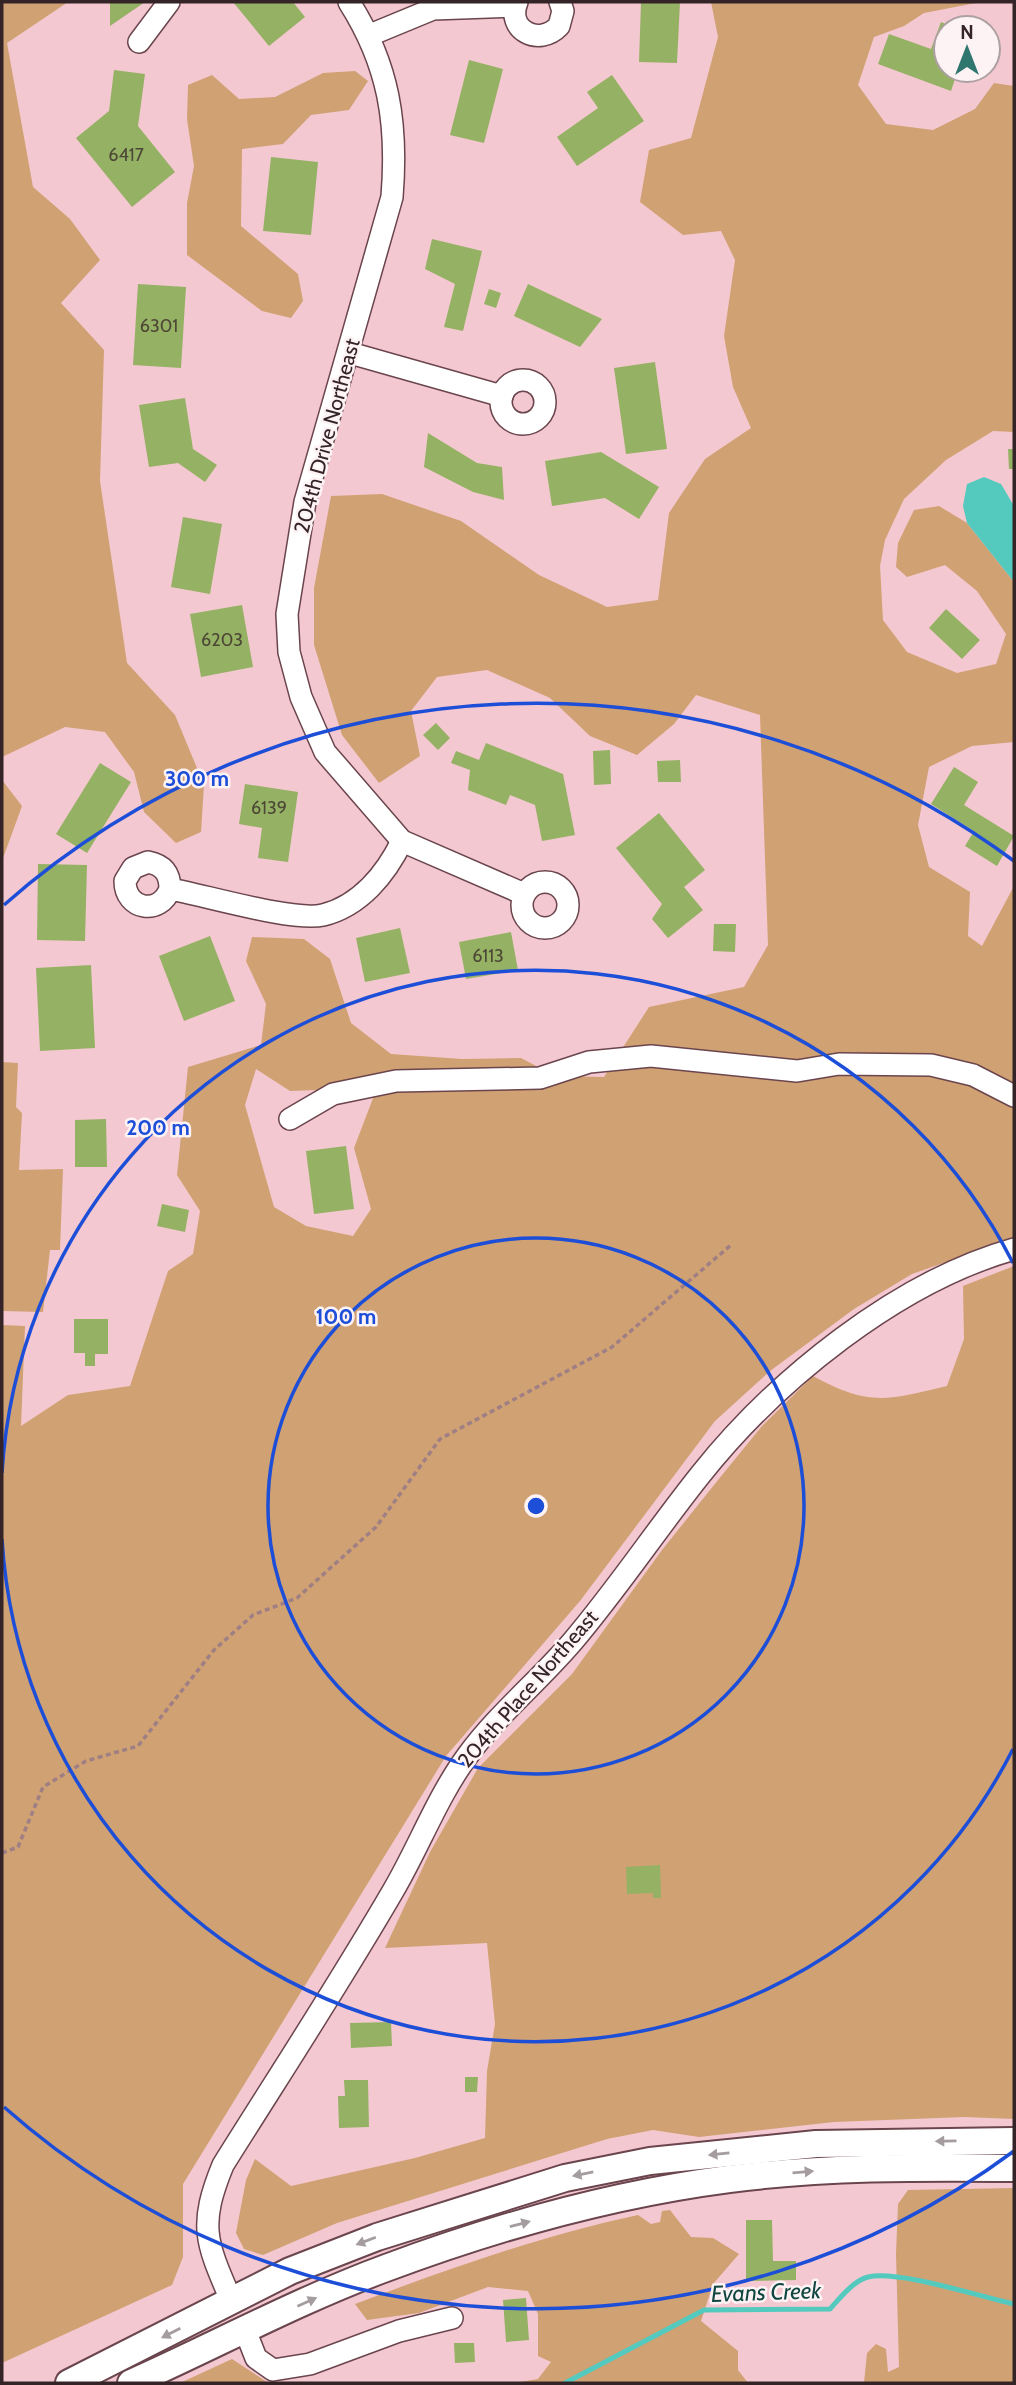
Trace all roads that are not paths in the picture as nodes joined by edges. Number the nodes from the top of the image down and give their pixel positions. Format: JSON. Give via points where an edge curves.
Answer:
{"nodes":[{"id":1,"x":169,"y":2,"type":"edge"},
{"id":2,"x":349,"y":2,"type":"edge"},
{"id":3,"x":560,"y":2,"type":"edge"},
{"id":4,"x":516,"y":4,"type":"edge"},
{"id":5,"x":370,"y":35,"type":"junction"},
{"id":6,"x":139,"y":42,"type":"dead end"},
{"id":7,"x":350,"y":353,"type":"junction"},
{"id":8,"x":502,"y":396,"type":"dead end"},
{"id":9,"x":402,"y":841,"type":"junction"},
{"id":10,"x":170,"y":889,"type":"dead end"},
{"id":11,"x":524,"y":894,"type":"dead end"},
{"id":12,"x":1014,"y":1096,"type":"edge"},
{"id":13,"x":290,"y":1119,"type":"dead end"},
{"id":14,"x":1014,"y":1249,"type":"edge"},
{"id":15,"x":1014,"y":2141,"type":"edge"},
{"id":16,"x":1014,"y":2168,"type":"edge"},
{"id":17,"x":231,"y":2300,"type":"junction"},
{"id":18,"x":452,"y":2318,"type":"dead end"},
{"id":19,"x":245,"y":2330,"type":"junction"},
{"id":20,"x":69,"y":2383,"type":"edge"},
{"id":21,"x":131,"y":2383,"type":"edge"}],
"edges":[{"from":1,"to":6,"type":"street"},
{"from":2,"to":5,"type":"street","name":"204th Drive Northeast"},
{"from":3,"to":4,"type":"street","via":[[559,26],[540,36],[520,27],[514,14]]},
{"from":4,"to":5,"type":"street","via":[[433,9]]},
{"from":5,"to":7,"type":"street","name":"204th Drive Northeast","via":[[387,93],[394,160],[392,197]]},
{"from":7,"to":8,"type":"street"},
{"from":7,"to":9,"type":"street","name":"204th Drive Northeast","via":[[305,502],[287,614],[289,652],[301,697],[325,752]]},
{"from":9,"to":10,"type":"street","via":[[389,867],[365,892],[322,915],[298,916]]},
{"from":9,"to":11,"type":"street","name":"204th Drive Northeast"},
{"from":12,"to":13,"type":"street","via":[[973,1075],[931,1065],[839,1064],[797,1071],[651,1056],[589,1062],[540,1078],[396,1081],[333,1094]]},
{"from":14,"to":17,"type":"street","name":"204th Place Northeast","via":[[933,1281],[878,1316],[815,1360],[754,1415],[702,1472],[572,1642],[467,1756],[346,1972],[223,2165],[209,2199],[206,2232]]},
{"from":15,"to":17,"type":"main road","one_way":true,"via":[[816,2144],[639,2163],[565,2178],[377,2237]]},
{"from":19,"to":16,"type":"main road","one_way":true,"via":[[384,2268],[570,2210],[728,2179],[818,2171]]},
{"from":17,"to":19,"type":"main road"},
{"from":17,"to":20,"type":"main road","one_way":true},
{"from":18,"to":19,"type":"street","via":[[399,2331],[310,2364],[273,2370],[256,2358]]},
{"from":19,"to":21,"type":"main road"}]}
